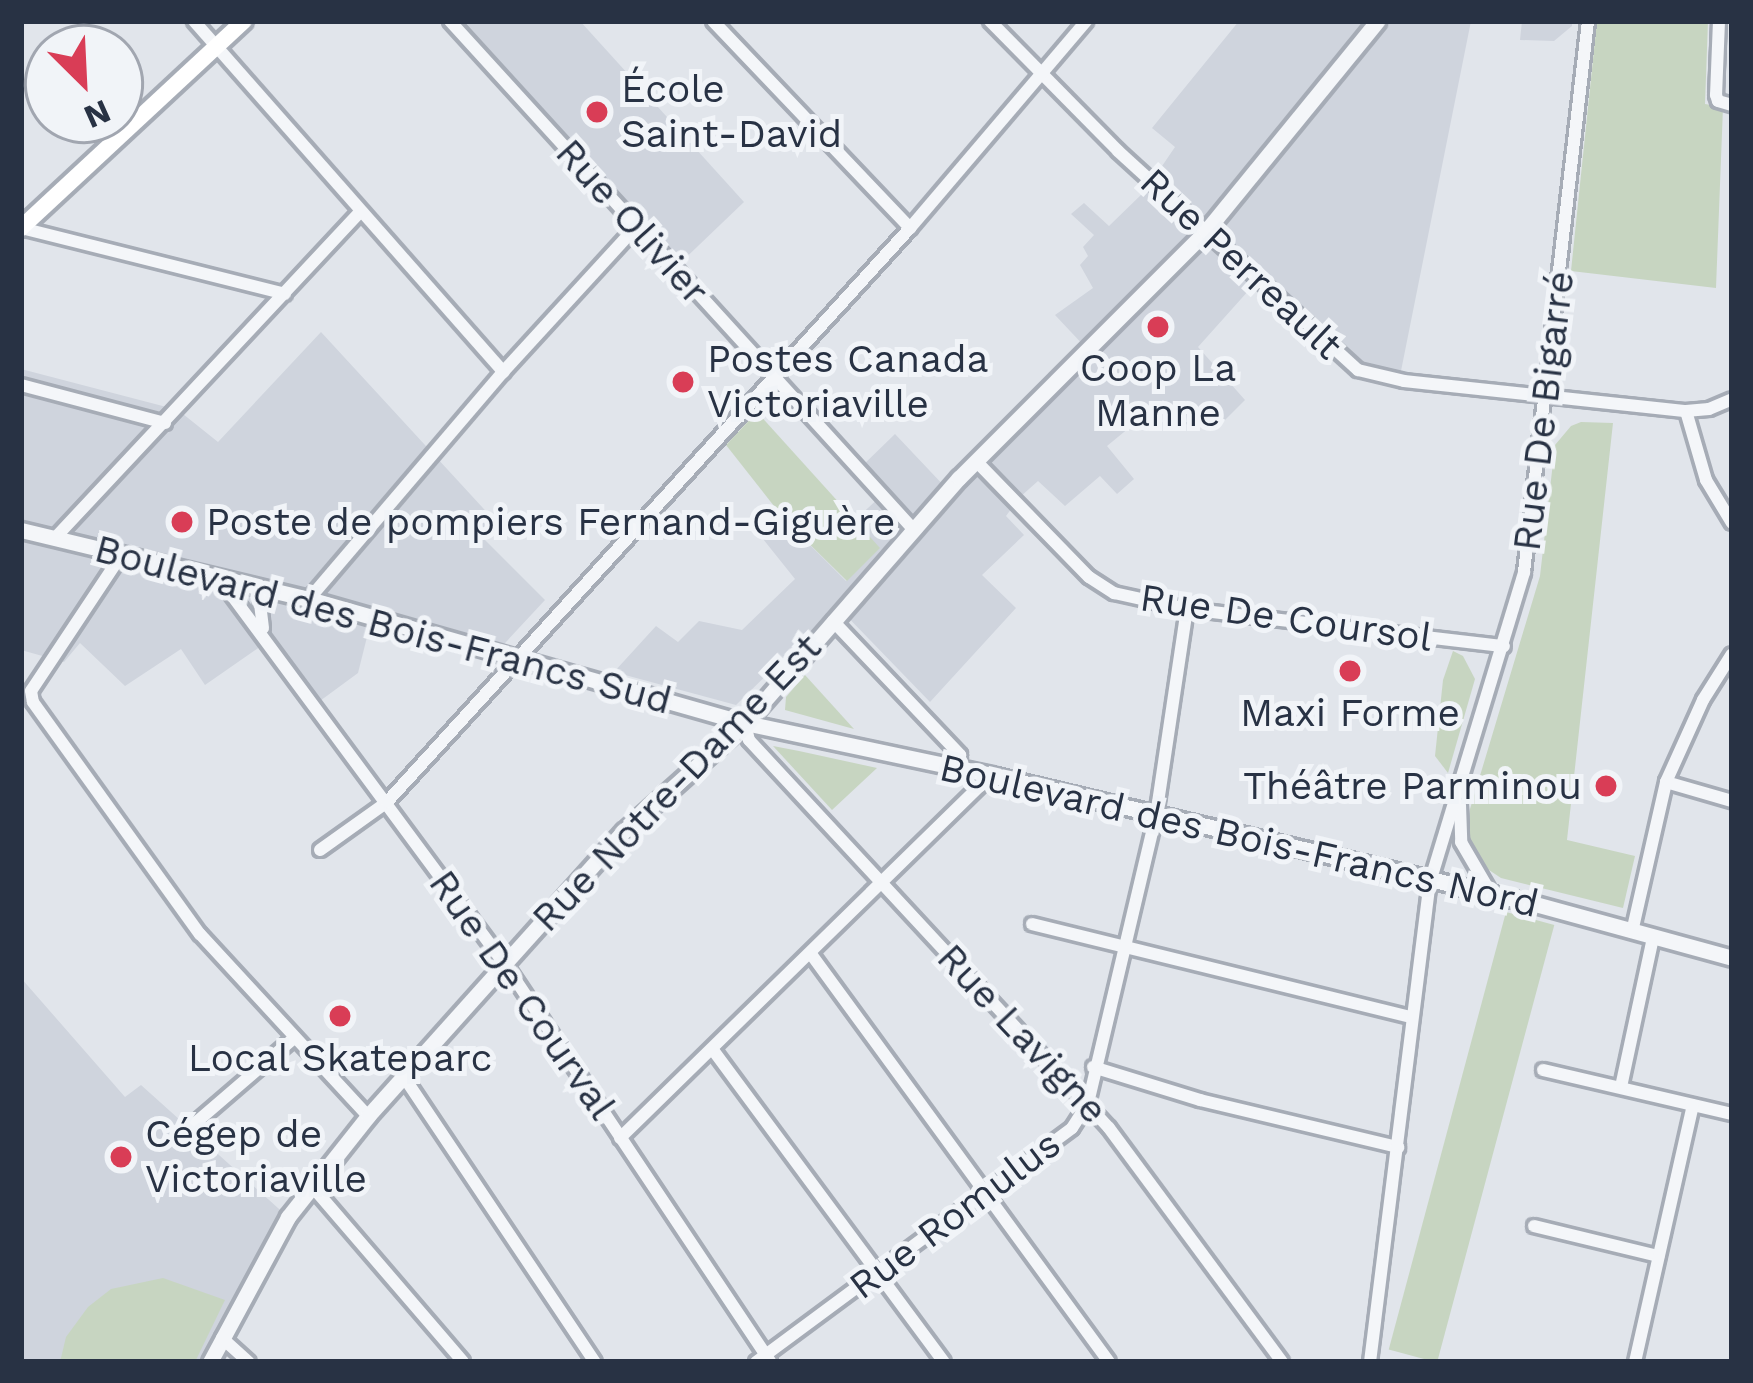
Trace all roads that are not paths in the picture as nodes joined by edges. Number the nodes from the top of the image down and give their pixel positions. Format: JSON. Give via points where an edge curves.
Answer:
{"nodes":[{"id":1,"x":194,"y":21,"type":"edge"},
{"id":2,"x":244,"y":21,"type":"edge"},
{"id":3,"x":450,"y":21,"type":"edge"},
{"id":4,"x":713,"y":21,"type":"edge"},
{"id":5,"x":990,"y":21,"type":"edge"},
{"id":6,"x":1086,"y":21,"type":"edge"},
{"id":7,"x":1377,"y":21,"type":"edge"},
{"id":8,"x":1588,"y":21,"type":"edge"},
{"id":9,"x":1720,"y":21,"type":"edge"},
{"id":10,"x":217,"y":47,"type":"junction"},
{"id":11,"x":1042,"y":74,"type":"junction"},
{"id":12,"x":1732,"y":105,"type":"edge"},
{"id":13,"x":361,"y":211,"type":"junction"},
{"id":14,"x":636,"y":227,"type":"junction"},
{"id":15,"x":21,"y":228,"type":"edge"},
{"id":16,"x":910,"y":228,"type":"junction"},
{"id":17,"x":1206,"y":231,"type":"junction"},
{"id":18,"x":284,"y":294,"type":"junction"},
{"id":19,"x":503,"y":372,"type":"junction"},
{"id":20,"x":773,"y":377,"type":"junction"},
{"id":21,"x":21,"y":385,"type":"edge"},
{"id":22,"x":1547,"y":398,"type":"junction"},
{"id":23,"x":1732,"y":399,"type":"edge"},
{"id":24,"x":1685,"y":411,"type":"junction"},
{"id":25,"x":165,"y":423,"type":"junction"},
{"id":26,"x":976,"y":461,"type":"junction"},
{"id":27,"x":1732,"y":523,"type":"edge"},
{"id":28,"x":21,"y":530,"type":"edge"},
{"id":29,"x":913,"y":530,"type":"junction"},
{"id":30,"x":54,"y":538,"type":"junction"},
{"id":31,"x":122,"y":554,"type":"junction"},
{"id":32,"x":218,"y":577,"type":"junction"},
{"id":33,"x":272,"y":591,"type":"junction"},
{"id":34,"x":309,"y":599,"type":"junction"},
{"id":35,"x":1187,"y":608,"type":"junction"},
{"id":36,"x":833,"y":621,"type":"junction"},
{"id":37,"x":265,"y":635,"type":"junction"},
{"id":38,"x":1504,"y":646,"type":"junction"},
{"id":39,"x":1732,"y":654,"type":"edge"},
{"id":40,"x":519,"y":656,"type":"junction"},
{"id":41,"x":745,"y":723,"type":"junction"},
{"id":42,"x":960,"y":768,"type":"junction"},
{"id":43,"x":991,"y":775,"type":"junction"},
{"id":44,"x":1666,"y":782,"type":"junction"},
{"id":45,"x":1460,"y":793,"type":"junction"},
{"id":46,"x":1732,"y":801,"type":"edge"},
{"id":47,"x":387,"y":802,"type":"junction"},
{"id":48,"x":1156,"y":816,"type":"junction"},
{"id":49,"x":320,"y":850,"type":"dead end"},
{"id":50,"x":1430,"y":881,"type":"junction"},
{"id":51,"x":884,"y":884,"type":"junction"},
{"id":52,"x":1493,"y":896,"type":"junction"},
{"id":53,"x":1032,"y":924,"type":"dead end"},
{"id":54,"x":1632,"y":932,"type":"junction"},
{"id":55,"x":1653,"y":938,"type":"junction"},
{"id":56,"x":1124,"y":945,"type":"junction"},
{"id":57,"x":811,"y":954,"type":"junction"},
{"id":58,"x":1732,"y":958,"type":"edge"},
{"id":59,"x":505,"y":964,"type":"junction"},
{"id":60,"x":1412,"y":1017,"type":"junction"},
{"id":61,"x":294,"y":1038,"type":"junction"},
{"id":62,"x":713,"y":1051,"type":"junction"},
{"id":63,"x":1093,"y":1067,"type":"junction"},
{"id":64,"x":1543,"y":1070,"type":"dead end"},
{"id":65,"x":404,"y":1078,"type":"junction"},
{"id":66,"x":1621,"y":1088,"type":"junction"},
{"id":67,"x":1088,"y":1103,"type":"junction"},
{"id":68,"x":1693,"y":1105,"type":"junction"},
{"id":69,"x":1732,"y":1114,"type":"edge"},
{"id":70,"x":368,"y":1116,"type":"junction"},
{"id":71,"x":193,"y":1125,"type":"dead end"},
{"id":72,"x":620,"y":1138,"type":"junction"},
{"id":73,"x":1398,"y":1147,"type":"junction"},
{"id":74,"x":311,"y":1185,"type":"junction"},
{"id":75,"x":985,"y":1192,"type":"junction"},
{"id":76,"x":1534,"y":1226,"type":"dead end"},
{"id":77,"x":1658,"y":1256,"type":"junction"},
{"id":78,"x":880,"y":1272,"type":"junction"},
{"id":79,"x":222,"y":1338,"type":"junction"},
{"id":80,"x":764,"y":1360,"type":"edge"},
{"id":81,"x":210,"y":1362,"type":"edge"},
{"id":82,"x":249,"y":1362,"type":"edge"},
{"id":83,"x":463,"y":1362,"type":"edge"},
{"id":84,"x":595,"y":1362,"type":"edge"},
{"id":85,"x":944,"y":1362,"type":"edge"},
{"id":86,"x":1109,"y":1362,"type":"edge"},
{"id":87,"x":1282,"y":1362,"type":"edge"},
{"id":88,"x":1370,"y":1362,"type":"edge"},
{"id":89,"x":1635,"y":1362,"type":"edge"}],
"edges":[{"from":1,"to":10,"type":"street"},
{"from":2,"to":10,"type":"main road"},
{"from":3,"to":14,"type":"street","name":"Rue Olivier"},
{"from":4,"to":16,"type":"street"},
{"from":5,"to":11,"type":"street","name":"Rue Perreault"},
{"from":6,"to":11,"type":"street"},
{"from":7,"to":17,"type":"street","name":"Rue Notre-Dame Est"},
{"from":8,"to":22,"type":"street","name":"Rue De Bigarré"},
{"from":9,"to":12,"type":"street","via":[[1717,95]]},
{"from":10,"to":13,"type":"street"},
{"from":10,"to":15,"type":"main road"},
{"from":11,"to":16,"type":"street"},
{"from":11,"to":17,"type":"street","name":"Rue Perreault"},
{"from":13,"to":18,"type":"street"},
{"from":13,"to":19,"type":"street"},
{"from":14,"to":19,"type":"street"},
{"from":14,"to":20,"type":"street","name":"Rue Olivier"},
{"from":15,"to":18,"type":"street"},
{"from":16,"to":20,"type":"street"},
{"from":17,"to":22,"type":"street","name":"Rue Perreault","via":[[1358,370]]},
{"from":17,"to":26,"type":"street","name":"Rue Notre-Dame Est"},
{"from":18,"to":25,"type":"street"},
{"from":19,"to":34,"type":"street"},
{"from":20,"to":29,"type":"street","name":"Rue Olivier"},
{"from":20,"to":40,"type":"street"},
{"from":21,"to":25,"type":"street"},
{"from":22,"to":24,"type":"street","name":"Rue Perreault"},
{"from":22,"to":38,"type":"street","name":"Rue De Bigarré","via":[[1524,572]]},
{"from":23,"to":24,"type":"street","name":"Rue Perreault"},
{"from":24,"to":27,"type":"street","via":[[1706,480]]},
{"from":25,"to":30,"type":"street"},
{"from":26,"to":29,"type":"street","name":"Rue Notre-Dame Est"},
{"from":26,"to":35,"type":"street","name":"Rue De Coursol","via":[[1089,577],[1114,593]]},
{"from":28,"to":30,"type":"street","name":"Boulevard des Bois-Francs Sud"},
{"from":29,"to":36,"type":"street","name":"Rue Notre-Dame Est"},
{"from":30,"to":31,"type":"street","name":"Boulevard des Bois-Francs Sud"},
{"from":31,"to":32,"type":"street","name":"Boulevard des Bois-Francs Sud"},
{"from":31,"to":61,"type":"street","via":[[31,691],[40,718],[164,888]]},
{"from":32,"to":33,"type":"street","name":"Boulevard des Bois-Francs Sud"},
{"from":32,"to":37,"type":"street","name":"Rue De Courval"},
{"from":33,"to":34,"type":"street","name":"Boulevard des Bois-Francs Sud"},
{"from":33,"to":37,"type":"street","via":[[260,605]]},
{"from":34,"to":40,"type":"street","name":"Boulevard des Bois-Francs Sud"},
{"from":35,"to":38,"type":"street","name":"Rue De Coursol"},
{"from":35,"to":48,"type":"street","name":"Rue Romulus"},
{"from":36,"to":41,"type":"street","name":"Rue Notre-Dame Est"},
{"from":36,"to":42,"type":"street","via":[[960,754]]},
{"from":37,"to":47,"type":"street","name":"Rue De Courval"},
{"from":38,"to":45,"type":"street","name":"Rue De Bigarré"},
{"from":39,"to":44,"type":"street"},
{"from":40,"to":41,"type":"street","name":"Boulevard des Bois-Francs Sud"},
{"from":40,"to":47,"type":"street"},
{"from":41,"to":42,"type":"street","name":"Boulevard des Bois-Francs Nord"},
{"from":41,"to":51,"type":"street","name":"Rue Lavigne","via":[[749,740]]},
{"from":41,"to":59,"type":"street","name":"Rue Notre-Dame Est","via":[[624,831]]},
{"from":42,"to":43,"type":"street","name":"Boulevard des Bois-Francs Nord"},
{"from":43,"to":48,"type":"street","name":"Boulevard des Bois-Francs Nord"},
{"from":43,"to":51,"type":"street"},
{"from":44,"to":46,"type":"street"},
{"from":44,"to":54,"type":"street"},
{"from":45,"to":50,"type":"street","name":"Rue De Bigarré"},
{"from":45,"to":52,"type":"street","name":"Rue De Bigarré","via":[[1461,842]]},
{"from":47,"to":49,"type":"street"},
{"from":47,"to":59,"type":"street","name":"Rue De Courval"},
{"from":48,"to":50,"type":"street","name":"Boulevard des Bois-Francs Nord"},
{"from":48,"to":56,"type":"street","name":"Rue Romulus"},
{"from":50,"to":52,"type":"street","name":"Boulevard des Bois-Francs Nord"},
{"from":50,"to":60,"type":"street","name":"Rue De Bigarré"},
{"from":51,"to":57,"type":"street"},
{"from":51,"to":67,"type":"street","name":"Rue Lavigne"},
{"from":52,"to":54,"type":"street","name":"Boulevard des Bois-Francs Nord"},
{"from":53,"to":56,"type":"street"},
{"from":54,"to":55,"type":"street","name":"Boulevard des Bois-Francs Nord"},
{"from":55,"to":58,"type":"street","name":"Boulevard des Bois-Francs Nord"},
{"from":55,"to":66,"type":"street"},
{"from":56,"to":60,"type":"street"},
{"from":56,"to":63,"type":"street","name":"Rue Romulus"},
{"from":57,"to":62,"type":"street"},
{"from":57,"to":75,"type":"street"},
{"from":59,"to":65,"type":"street","name":"Rue Notre-Dame Est"},
{"from":59,"to":72,"type":"street","name":"Rue De Courval"},
{"from":60,"to":73,"type":"street","name":"Rue De Bigarré"},
{"from":61,"to":70,"type":"street"},
{"from":61,"to":71,"type":"street"},
{"from":62,"to":72,"type":"street"},
{"from":62,"to":78,"type":"street"},
{"from":63,"to":67,"type":"street","name":"Rue Romulus"},
{"from":63,"to":73,"type":"street"},
{"from":64,"to":66,"type":"street"},
{"from":65,"to":70,"type":"street","name":"Rue Notre-Dame Est"},
{"from":65,"to":84,"type":"street"},
{"from":66,"to":68,"type":"street"},
{"from":67,"to":75,"type":"street","name":"Rue Romulus","via":[[1072,1128]]},
{"from":67,"to":87,"type":"street","name":"Rue Lavigne"},
{"from":68,"to":69,"type":"street"},
{"from":68,"to":77,"type":"street"},
{"from":70,"to":74,"type":"street","name":"Rue Notre-Dame Est"},
{"from":72,"to":80,"type":"street","name":"Rue De Courval"},
{"from":73,"to":88,"type":"street","name":"Rue De Bigarré"},
{"from":74,"to":79,"type":"street","name":"Rue Notre-Dame Est"},
{"from":74,"to":83,"type":"street"},
{"from":75,"to":78,"type":"street","name":"Rue Romulus"},
{"from":75,"to":86,"type":"street"},
{"from":76,"to":77,"type":"street"},
{"from":77,"to":89,"type":"street"},
{"from":78,"to":80,"type":"street","name":"Rue Romulus"},
{"from":78,"to":85,"type":"street"},
{"from":79,"to":81,"type":"street","name":"Rue Notre-Dame Est"},
{"from":79,"to":82,"type":"street"}]}
